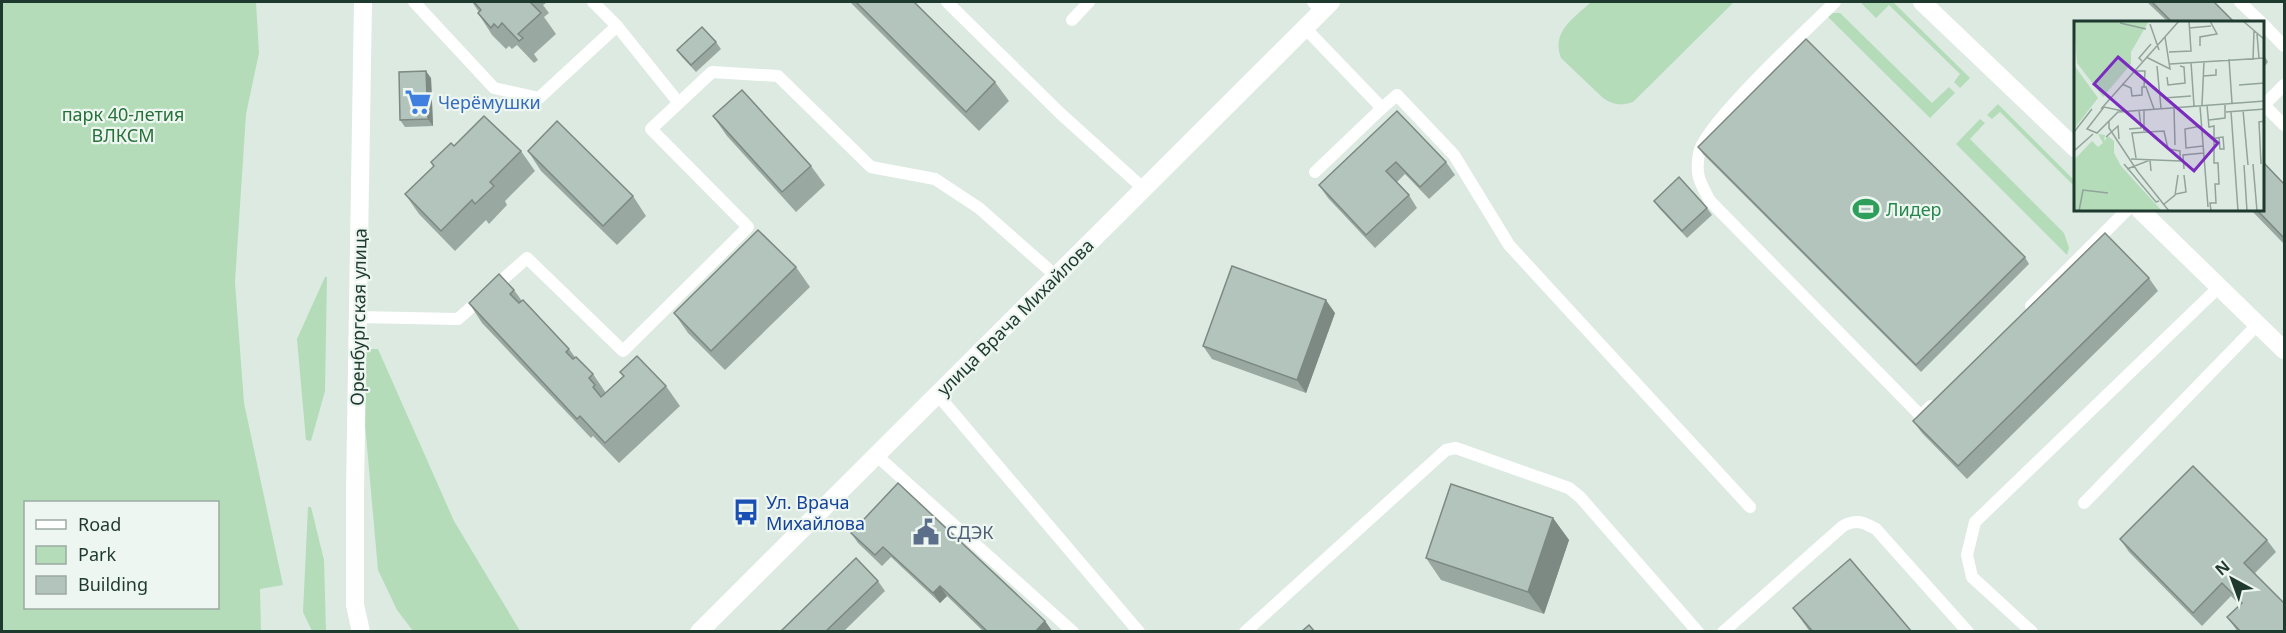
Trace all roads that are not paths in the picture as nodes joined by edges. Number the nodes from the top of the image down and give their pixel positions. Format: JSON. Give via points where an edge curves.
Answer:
{"nodes":[{"id":1,"x":363,"y":2,"type":"edge"},
{"id":2,"x":414,"y":2,"type":"edge"},
{"id":3,"x":593,"y":2,"type":"edge"},
{"id":4,"x":947,"y":2,"type":"edge"},
{"id":5,"x":1089,"y":2,"type":"edge"},
{"id":6,"x":1834,"y":2,"type":"edge"},
{"id":7,"x":1922,"y":2,"type":"edge"},
{"id":8,"x":2240,"y":2,"type":"edge"},
{"id":9,"x":1322,"y":5,"type":"edge"},
{"id":10,"x":1071,"y":20,"type":"dead end"},
{"id":11,"x":2259,"y":21,"type":"edge"},
{"id":12,"x":617,"y":26,"type":"junction"},
{"id":13,"x":2265,"y":27,"type":"edge"},
{"id":14,"x":1305,"y":28,"type":"junction"},
{"id":15,"x":2284,"y":46,"type":"edge"},
{"id":16,"x":2284,"y":85,"type":"edge"},
{"id":17,"x":678,"y":102,"type":"junction"},
{"id":18,"x":2265,"y":104,"type":"edge"},
{"id":19,"x":2265,"y":106,"type":"edge"},
{"id":20,"x":1382,"y":108,"type":"junction"},
{"id":21,"x":2284,"y":125,"type":"edge"},
{"id":22,"x":2074,"y":146,"type":"edge"},
{"id":23,"x":1315,"y":172,"type":"dead end"},
{"id":24,"x":1144,"y":189,"type":"junction"},
{"id":25,"x":2125,"y":212,"type":"edge"},
{"id":26,"x":2142,"y":212,"type":"edge"},
{"id":27,"x":1056,"y":276,"type":"junction"},
{"id":28,"x":2220,"y":286,"type":"junction"},
{"id":29,"x":357,"y":317,"type":"junction"},
{"id":30,"x":2020,"y":317,"type":"edge"},
{"id":31,"x":2259,"y":323,"type":"junction"},
{"id":32,"x":2284,"y":351,"type":"edge"},
{"id":33,"x":937,"y":394,"type":"junction"},
{"id":34,"x":1938,"y":399,"type":"edge"},
{"id":35,"x":876,"y":455,"type":"junction"},
{"id":36,"x":2084,"y":503,"type":"dead end"},
{"id":37,"x":1750,"y":507,"type":"dead end"},
{"id":38,"x":355,"y":605,"type":"junction"},
{"id":39,"x":355,"y":632,"type":"edge"},
{"id":40,"x":361,"y":632,"type":"edge"},
{"id":41,"x":699,"y":632,"type":"edge"},
{"id":42,"x":1073,"y":632,"type":"edge"},
{"id":43,"x":1139,"y":632,"type":"edge"},
{"id":44,"x":1245,"y":632,"type":"edge"},
{"id":45,"x":1698,"y":632,"type":"edge"},
{"id":46,"x":1723,"y":632,"type":"edge"},
{"id":47,"x":1968,"y":632,"type":"edge"},
{"id":48,"x":2032,"y":632,"type":"edge"}],
"edges":[{"from":1,"to":29,"type":"street","name":"Оренбургская улица"},
{"from":2,"to":12,"type":"lane","via":[[494,88],[539,98]]},
{"from":3,"to":12,"type":"lane"},
{"from":4,"to":24,"type":"lane"},
{"from":5,"to":10,"type":"lane"},
{"from":6,"to":34,"type":"lane","via":[[1718,120],[1699,150],[1697,177],[1710,201],[1921,416]]},
{"from":7,"to":22,"type":"street"},
{"from":8,"to":11,"type":"lane"},
{"from":9,"to":14,"type":"street","name":"улица Врача Михайлова"},
{"from":12,"to":17,"type":"lane"},
{"from":13,"to":15,"type":"lane"},
{"from":14,"to":20,"type":"lane"},
{"from":14,"to":24,"type":"street","name":"улица Врача Михайлова"},
{"from":16,"to":18,"type":"lane"},
{"from":17,"to":27,"type":"lane","via":[[712,72],[778,76],[872,167],[935,179],[978,208]]},
{"from":17,"to":29,"type":"lane","via":[[651,129],[748,227],[622,351],[527,258],[458,319]]},
{"from":19,"to":21,"type":"lane"},
{"from":20,"to":23,"type":"lane"},
{"from":20,"to":37,"type":"lane","via":[[1397,95],[1454,155],[1509,245]]},
{"from":24,"to":27,"type":"street","name":"улица Врача Михайлова"},
{"from":25,"to":30,"type":"lane"},
{"from":26,"to":28,"type":"street"},
{"from":27,"to":33,"type":"street","name":"улица Врача Михайлова"},
{"from":28,"to":31,"type":"street"},
{"from":28,"to":48,"type":"lane","via":[[1975,522],[1967,555],[1972,577]]},
{"from":29,"to":38,"type":"street","name":"Оренбургская улица"},
{"from":31,"to":32,"type":"street"},
{"from":31,"to":36,"type":"lane"},
{"from":33,"to":35,"type":"street","name":"улица Врача Михайлова"},
{"from":33,"to":43,"type":"lane"},
{"from":35,"to":41,"type":"street","name":"улица Врача Михайлова"},
{"from":35,"to":42,"type":"lane"},
{"from":38,"to":39,"type":"street"},
{"from":38,"to":40,"type":"street","name":"Оренбургская улица"},
{"from":44,"to":45,"type":"lane","via":[[1446,450],[1456,448],[1569,488]]},
{"from":46,"to":47,"type":"lane","via":[[1843,526],[1854,521],[1876,529]]}]}
